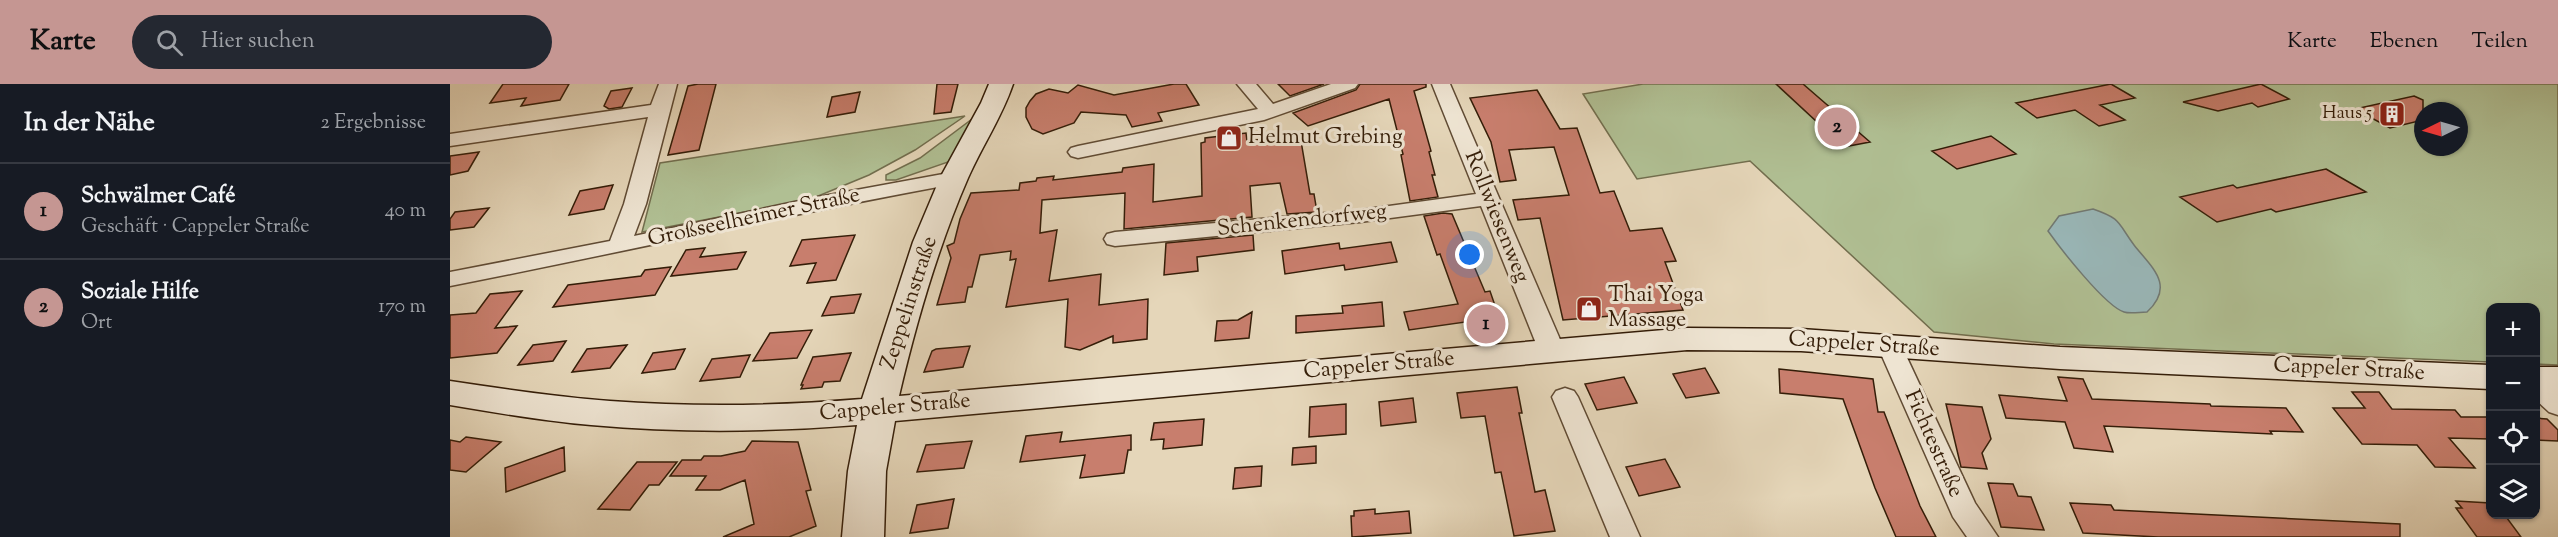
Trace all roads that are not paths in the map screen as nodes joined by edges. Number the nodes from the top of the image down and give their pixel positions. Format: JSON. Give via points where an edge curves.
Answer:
{"nodes":[{"id":1,"x":668,"y":84,"type":"edge"},
{"id":2,"x":1001,"y":84,"type":"edge"},
{"id":3,"x":1246,"y":84,"type":"edge"},
{"id":4,"x":1349,"y":84,"type":"edge"},
{"id":5,"x":1442,"y":84,"type":"edge"},
{"id":6,"x":659,"y":110,"type":"junction"},
{"id":7,"x":1268,"y":110,"type":"junction"},
{"id":8,"x":450,"y":140,"type":"edge"},
{"id":9,"x":1078,"y":152,"type":"dead end"},
{"id":10,"x":954,"y":178,"type":"junction"},
{"id":11,"x":1489,"y":199,"type":"junction"},
{"id":12,"x":1115,"y":239,"type":"dead end"},
{"id":13,"x":619,"y":246,"type":"junction"},
{"id":14,"x":450,"y":279,"type":"edge"},
{"id":15,"x":1890,"y":347,"type":"junction"},
{"id":16,"x":1551,"y":351,"type":"junction"},
{"id":17,"x":2486,"y":377,"type":"edge"},
{"id":18,"x":2540,"y":379,"type":"edge"},
{"id":19,"x":2558,"y":379,"type":"edge"},
{"id":20,"x":2540,"y":391,"type":"edge"},
{"id":21,"x":450,"y":393,"type":"edge"},
{"id":22,"x":1565,"y":397,"type":"dead end"},
{"id":23,"x":2558,"y":406,"type":"edge"},
{"id":24,"x":878,"y":411,"type":"junction"},
{"id":25,"x":863,"y":537,"type":"edge"},
{"id":26,"x":1625,"y":537,"type":"edge"},
{"id":27,"x":1983,"y":537,"type":"edge"}],
"edges":[{"from":1,"to":6,"type":"street"},
{"from":2,"to":10,"type":"main road"},
{"from":3,"to":7,"type":"street"},
{"from":4,"to":7,"type":"street"},
{"from":5,"to":11,"type":"street","name":"Rollwiesenweg"},
{"from":6,"to":8,"type":"street"},
{"from":6,"to":13,"type":"street","via":[[635,204]]},
{"from":7,"to":9,"type":"street","via":[[1257,116]]},
{"from":10,"to":13,"type":"street","name":"Großseelheimer Straße"},
{"from":10,"to":24,"type":"main road","name":"Zeppelinstraße","via":[[928,242]]},
{"from":11,"to":12,"type":"street","name":"Schenkendorfweg","via":[[1360,216]]},
{"from":11,"to":16,"type":"street","name":"Rollwiesenweg"},
{"from":13,"to":14,"type":"street","name":"Großseelheimer Straße"},
{"from":15,"to":16,"type":"main road","name":"Cappeler Straße","via":[[1800,340],[1687,339]]},
{"from":15,"to":17,"type":"main road","name":"Cappeler Straße"},
{"from":15,"to":27,"type":"street","name":"Fichtestraße","via":[[1963,509]]},
{"from":16,"to":24,"type":"main road","name":"Cappeler Straße"},
{"from":18,"to":19,"type":"main road"},
{"from":20,"to":23,"type":"street"},
{"from":21,"to":24,"type":"main road","name":"Cappeler Straße","via":[[536,407],[660,417],[821,416]]},
{"from":22,"to":26,"type":"street"},
{"from":24,"to":25,"type":"main road","name":"Zeppelinstraße","via":[[867,471]]}]}
